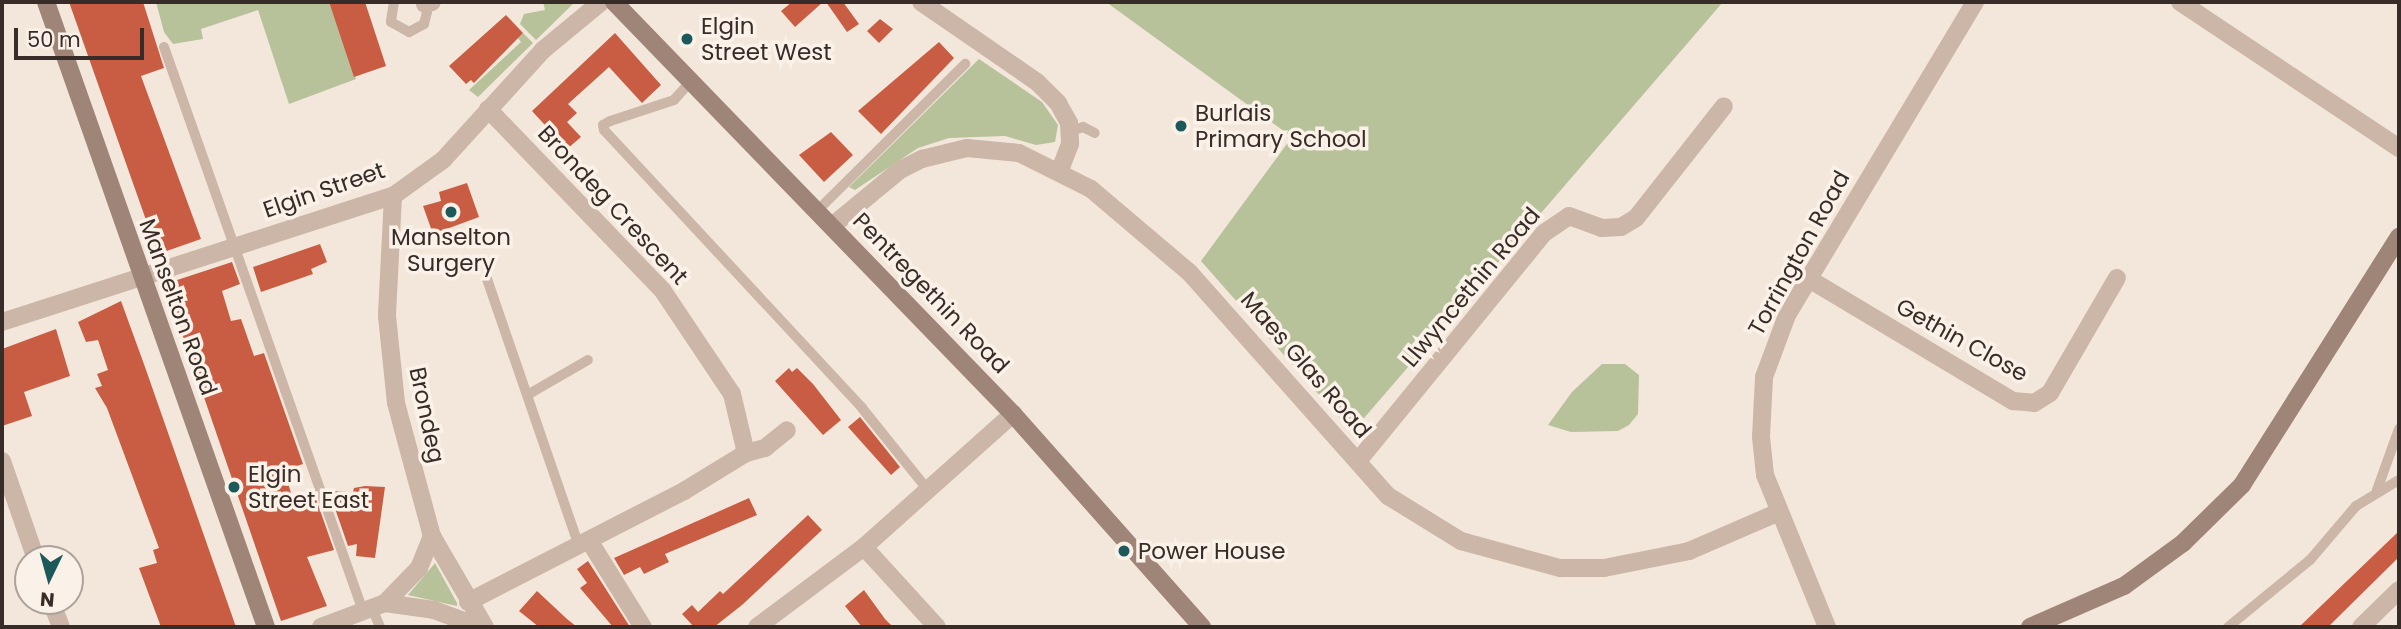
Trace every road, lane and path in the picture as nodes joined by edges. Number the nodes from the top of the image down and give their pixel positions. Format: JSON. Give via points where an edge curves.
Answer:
{"nodes":[{"id":1,"x":46,"y":2,"type":"edge"},
{"id":2,"x":394,"y":2,"type":"edge"},
{"id":3,"x":601,"y":2,"type":"edge"},
{"id":4,"x":614,"y":2,"type":"edge"},
{"id":5,"x":921,"y":2,"type":"edge"},
{"id":6,"x":1975,"y":2,"type":"edge"},
{"id":7,"x":2180,"y":2,"type":"edge"},
{"id":8,"x":426,"y":3,"type":"edge"},
{"id":9,"x":164,"y":47,"type":"dead end"},
{"id":10,"x":965,"y":64,"type":"dead end"},
{"id":11,"x":691,"y":80,"type":"junction"},
{"id":12,"x":1724,"y":106,"type":"dead end"},
{"id":13,"x":488,"y":109,"type":"junction"},
{"id":14,"x":1069,"y":132,"type":"junction"},
{"id":15,"x":1095,"y":133,"type":"dead end"},
{"id":16,"x":2399,"y":148,"type":"edge"},
{"id":17,"x":1060,"y":170,"type":"junction"},
{"id":18,"x":393,"y":196,"type":"junction"},
{"id":19,"x":817,"y":211,"type":"junction"},
{"id":20,"x":832,"y":226,"type":"junction"},
{"id":21,"x":2399,"y":237,"type":"edge"},
{"id":22,"x":235,"y":246,"type":"junction"},
{"id":23,"x":140,"y":274,"type":"junction"},
{"id":24,"x":2118,"y":278,"type":"dead end"},
{"id":25,"x":487,"y":279,"type":"dead end"},
{"id":26,"x":1809,"y":279,"type":"junction"},
{"id":27,"x":2,"y":321,"type":"edge"},
{"id":28,"x":587,"y":360,"type":"dead end"},
{"id":29,"x":529,"y":394,"type":"junction"},
{"id":30,"x":1013,"y":414,"type":"junction"},
{"id":31,"x":2399,"y":429,"type":"edge"},
{"id":32,"x":787,"y":430,"type":"dead end"},
{"id":33,"x":746,"y":453,"type":"junction"},
{"id":34,"x":2,"y":461,"type":"edge"},
{"id":35,"x":1358,"y":461,"type":"junction"},
{"id":36,"x":2399,"y":480,"type":"edge"},
{"id":37,"x":928,"y":490,"type":"junction"},
{"id":38,"x":2377,"y":490,"type":"junction"},
{"id":39,"x":1777,"y":513,"type":"junction"},
{"id":40,"x":432,"y":536,"type":"junction"},
{"id":41,"x":584,"y":544,"type":"junction"},
{"id":42,"x":31,"y":545,"type":"edge"},
{"id":43,"x":864,"y":547,"type":"junction"},
{"id":44,"x":2399,"y":590,"type":"edge"},
{"id":45,"x":468,"y":603,"type":"junction"},
{"id":46,"x":373,"y":607,"type":"junction"},
{"id":47,"x":266,"y":627,"type":"edge"},
{"id":48,"x":321,"y":627,"type":"edge"},
{"id":49,"x":380,"y":627,"type":"edge"},
{"id":50,"x":483,"y":627,"type":"edge"},
{"id":51,"x":643,"y":627,"type":"edge"},
{"id":52,"x":757,"y":627,"type":"edge"},
{"id":53,"x":937,"y":627,"type":"edge"},
{"id":54,"x":1202,"y":627,"type":"edge"},
{"id":55,"x":1827,"y":627,"type":"edge"},
{"id":56,"x":2030,"y":627,"type":"edge"},
{"id":57,"x":2228,"y":627,"type":"edge"},
{"id":58,"x":2361,"y":627,"type":"edge"}],
"edges":[{"from":1,"to":23,"type":"street","name":"Manselton Road"},
{"from":2,"to":8,"type":"lane","via":[[391,22],[409,32],[424,24]]},
{"from":3,"to":13,"type":"street","name":"Elgin Street","via":[[543,50]]},
{"from":4,"to":11,"type":"street","name":"Pentregethin Road"},
{"from":5,"to":14,"type":"street","via":[[1038,82],[1058,103]]},
{"from":6,"to":26,"type":"street","name":"Torrington Road"},
{"from":7,"to":16,"type":"street"},
{"from":9,"to":22,"type":"lane"},
{"from":10,"to":19,"type":"lane"},
{"from":11,"to":19,"type":"street","name":"Pentregethin Road"},
{"from":11,"to":37,"type":"lane","via":[[674,100],[610,121],[603,125],[604,130],[862,408]]},
{"from":12,"to":35,"type":"street","name":"Llwyncethin Road","via":[[1636,218],[1621,227],[1602,228],[1569,216],[1544,233]]},
{"from":13,"to":18,"type":"street","name":"Elgin Street","via":[[443,160]]},
{"from":13,"to":33,"type":"street","name":"Brondeg Crescent","via":[[663,291],[732,394]]},
{"from":14,"to":15,"type":"lane","via":[[1083,127]]},
{"from":14,"to":17,"type":"street"},
{"from":17,"to":20,"type":"street","name":"Maes Glas Road","via":[[993,147],[944,152],[900,170]]},
{"from":17,"to":35,"type":"street","name":"Maes Glas Road","via":[[1091,189],[1189,272]]},
{"from":18,"to":22,"type":"street","name":"Elgin Street"},
{"from":18,"to":40,"type":"street","name":"Brondeg","via":[[387,316],[396,403]]},
{"from":19,"to":20,"type":"street","name":"Pentregethin Road"},
{"from":20,"to":30,"type":"street","name":"Pentregethin Road"},
{"from":21,"to":56,"type":"street","via":[[2242,485],[2183,543],[2124,586]]},
{"from":22,"to":23,"type":"street","name":"Elgin Street"},
{"from":22,"to":46,"type":"lane"},
{"from":23,"to":27,"type":"street","name":"Elgin Street"},
{"from":23,"to":47,"type":"street","name":"Manselton Road"},
{"from":24,"to":26,"type":"street","name":"Gethin Close","via":[[2050,393],[2034,403],[2013,401]]},
{"from":25,"to":29,"type":"lane"},
{"from":26,"to":39,"type":"street","name":"Torrington Road","via":[[1772,347],[1761,396],[1765,475]]},
{"from":28,"to":29,"type":"lane"},
{"from":29,"to":41,"type":"lane"},
{"from":30,"to":37,"type":"street"},
{"from":30,"to":54,"type":"street","name":"Pentregethin Road"},
{"from":31,"to":38,"type":"lane"},
{"from":32,"to":33,"type":"street","via":[[765,448]]},
{"from":33,"to":41,"type":"street"},
{"from":34,"to":42,"type":"street"},
{"from":35,"to":39,"type":"street","name":"Maes Glas Road","via":[[1388,496],[1461,541],[1560,568],[1655,561]]},
{"from":36,"to":38,"type":"lane"},
{"from":37,"to":43,"type":"street"},
{"from":38,"to":57,"type":"lane","via":[[2356,506],[2310,560]]},
{"from":39,"to":55,"type":"street","name":"Torrington Road"},
{"from":40,"to":45,"type":"street","name":"Brondeg"},
{"from":40,"to":46,"type":"street","via":[[419,568]]},
{"from":41,"to":45,"type":"street"},
{"from":41,"to":51,"type":"street"},
{"from":43,"to":52,"type":"street"},
{"from":43,"to":53,"type":"street"},
{"from":44,"to":58,"type":"street"},
{"from":45,"to":50,"type":"street","name":"Brondeg"},
{"from":46,"to":48,"type":"street"},
{"from":46,"to":49,"type":"lane"},
{"from":46,"to":50,"type":"street","via":[[434,610]]}]}
